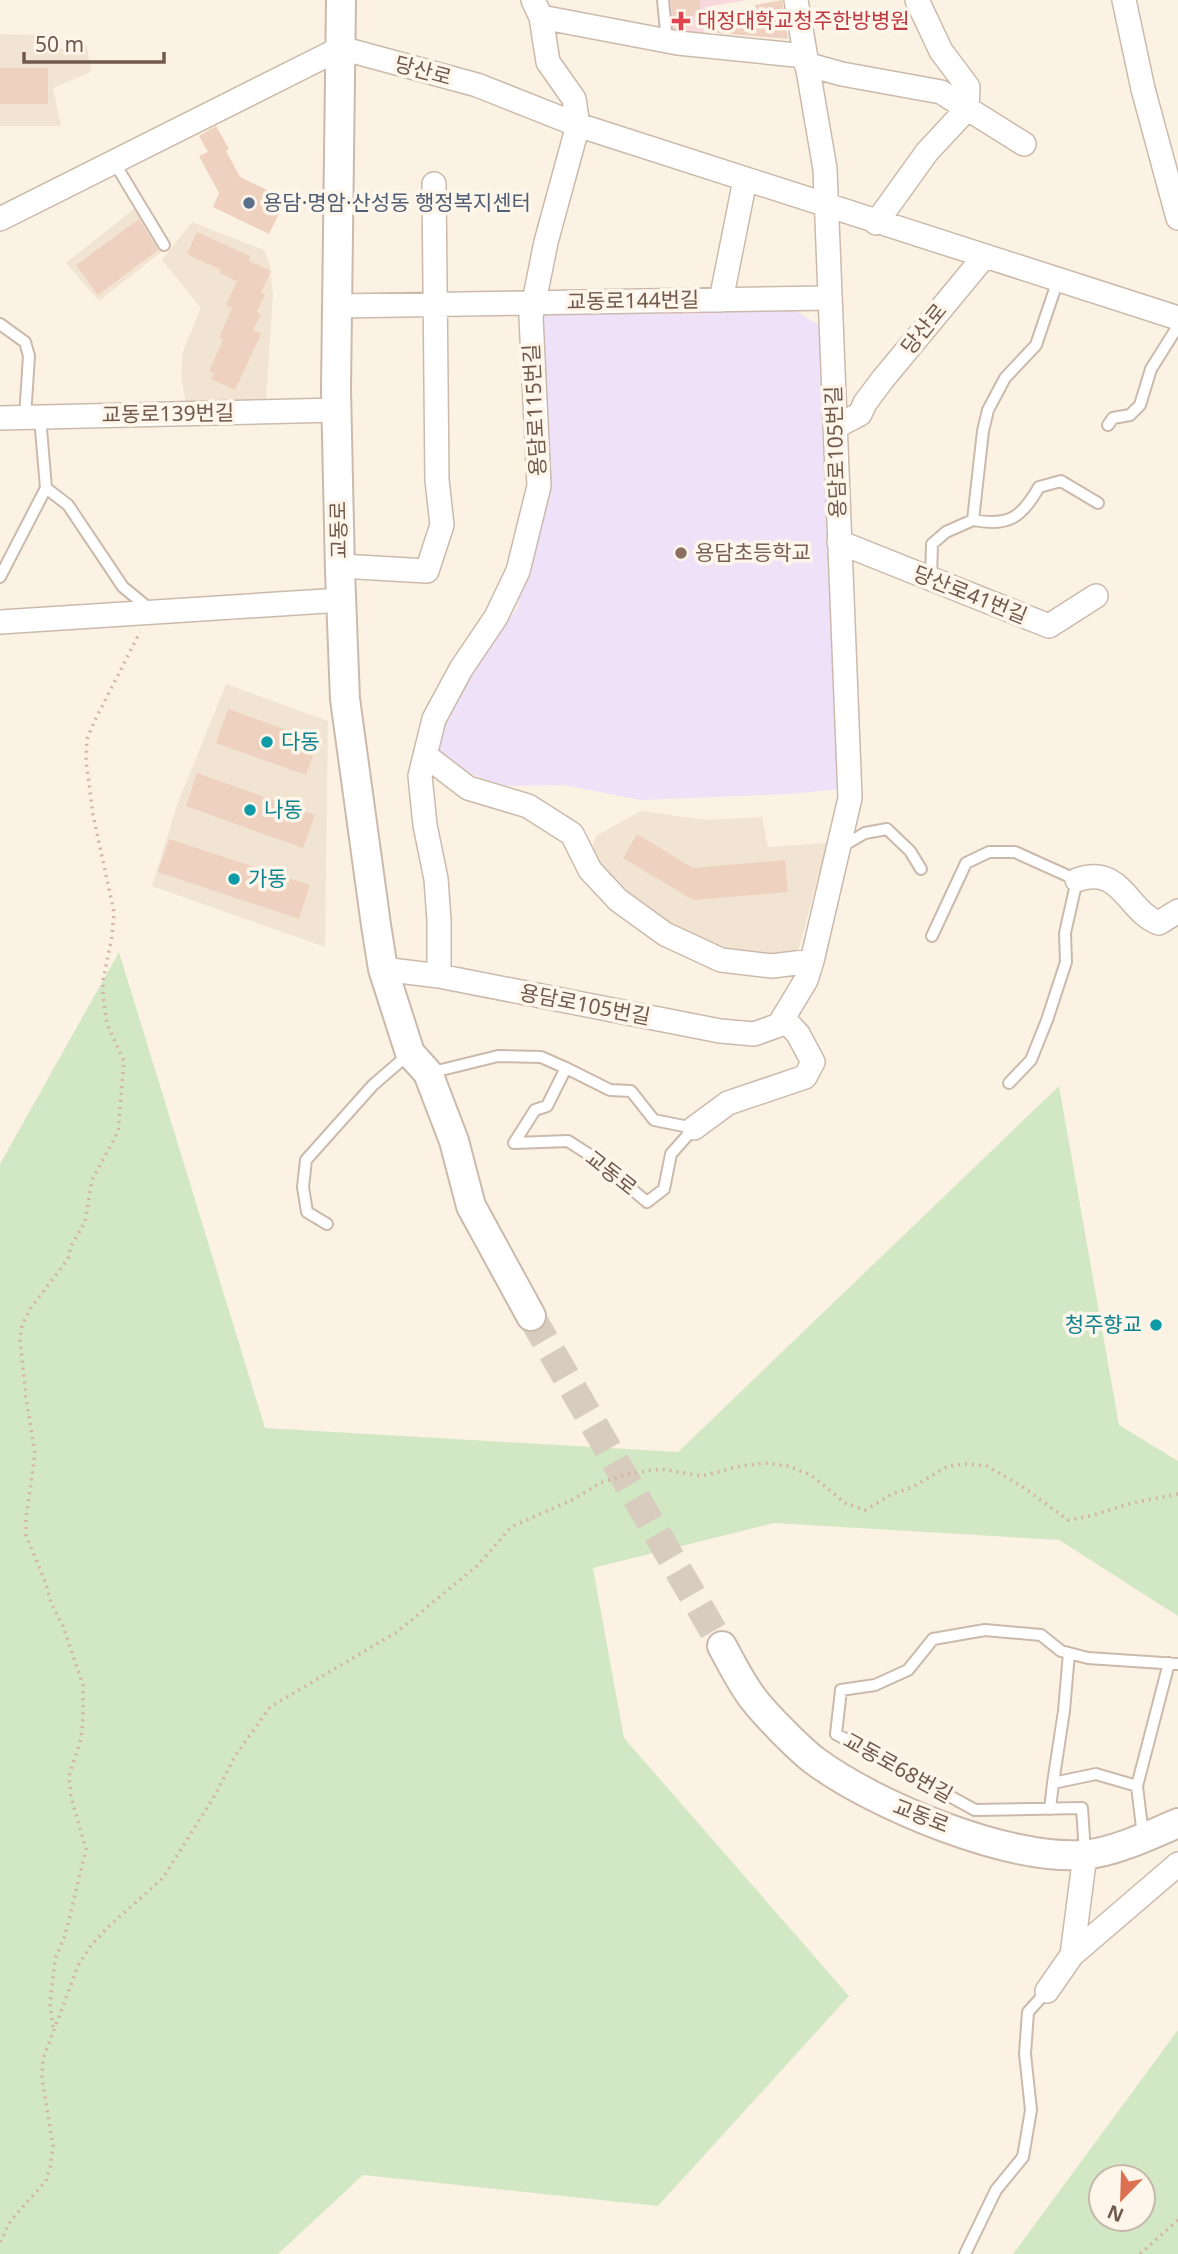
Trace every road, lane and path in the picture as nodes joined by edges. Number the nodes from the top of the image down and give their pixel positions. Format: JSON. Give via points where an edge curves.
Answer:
{"nodes":[{"id":1,"x":341,"y":0,"type":"edge"},
{"id":2,"x":663,"y":0,"type":"edge"},
{"id":3,"x":796,"y":0,"type":"edge"},
{"id":4,"x":917,"y":0,"type":"edge"},
{"id":5,"x":1124,"y":0,"type":"edge"},
{"id":6,"x":537,"y":8,"type":"edge"},
{"id":7,"x":667,"y":41,"type":"junction"},
{"id":8,"x":341,"y":48,"type":"junction"},
{"id":9,"x":806,"y":60,"type":"junction"},
{"id":10,"x":967,"y":109,"type":"junction"},
{"id":11,"x":578,"y":125,"type":"junction"},
{"id":12,"x":1024,"y":144,"type":"dead end"},
{"id":13,"x":114,"y":162,"type":"junction"},
{"id":14,"x":745,"y":180,"type":"junction"},
{"id":15,"x":434,"y":184,"type":"dead end"},
{"id":16,"x":826,"y":206,"type":"junction"},
{"id":17,"x":1178,"y":218,"type":"edge"},
{"id":18,"x":0,"y":219,"type":"edge"},
{"id":19,"x":876,"y":223,"type":"junction"},
{"id":20,"x":164,"y":245,"type":"dead end"},
{"id":21,"x":984,"y":257,"type":"junction"},
{"id":22,"x":1058,"y":280,"type":"junction"},
{"id":23,"x":830,"y":298,"type":"junction"},
{"id":24,"x":721,"y":300,"type":"junction"},
{"id":25,"x":534,"y":302,"type":"junction"},
{"id":26,"x":436,"y":304,"type":"junction"},
{"id":27,"x":338,"y":306,"type":"junction"},
{"id":28,"x":1178,"y":318,"type":"edge"},
{"id":29,"x":0,"y":324,"type":"edge"},
{"id":30,"x":1178,"y":326,"type":"edge"},
{"id":31,"x":337,"y":410,"type":"junction"},
{"id":32,"x":33,"y":417,"type":"junction"},
{"id":33,"x":0,"y":418,"type":"edge"},
{"id":34,"x":1108,"y":425,"type":"dead end"},
{"id":35,"x":835,"y":427,"type":"junction"},
{"id":36,"x":46,"y":488,"type":"junction"},
{"id":37,"x":1098,"y":503,"type":"dead end"},
{"id":38,"x":973,"y":520,"type":"junction"},
{"id":39,"x":839,"y":542,"type":"junction"},
{"id":40,"x":340,"y":566,"type":"junction"},
{"id":41,"x":0,"y":577,"type":"edge"},
{"id":42,"x":931,"y":579,"type":"junction"},
{"id":43,"x":1096,"y":596,"type":"dead end"},
{"id":44,"x":341,"y":600,"type":"junction"},
{"id":45,"x":147,"y":621,"type":"junction"},
{"id":46,"x":0,"y":622,"type":"edge"},
{"id":47,"x":425,"y":755,"type":"junction"},
{"id":48,"x":839,"y":848,"type":"junction"},
{"id":49,"x":921,"y":869,"type":"dead end"},
{"id":50,"x":1077,"y":880,"type":"junction"},
{"id":51,"x":1178,"y":911,"type":"edge"},
{"id":52,"x":932,"y":936,"type":"dead end"},
{"id":53,"x":812,"y":961,"type":"junction"},
{"id":54,"x":383,"y":969,"type":"junction"},
{"id":55,"x":439,"y":976,"type":"junction"},
{"id":56,"x":783,"y":1018,"type":"junction"},
{"id":57,"x":419,"y":1063,"type":"junction"},
{"id":58,"x":566,"y":1069,"type":"junction"},
{"id":59,"x":1009,"y":1083,"type":"dead end"},
{"id":60,"x":694,"y":1128,"type":"junction"},
{"id":61,"x":327,"y":1224,"type":"dead end"},
{"id":62,"x":531,"y":1316,"type":"tunnel mouth"},
{"id":63,"x":1178,"y":1494,"type":"edge"},
{"id":64,"x":722,"y":1646,"type":"tunnel mouth"},
{"id":65,"x":1069,"y":1653,"type":"junction"},
{"id":66,"x":1174,"y":1663,"type":"edge"},
{"id":67,"x":1053,"y":1783,"type":"junction"},
{"id":68,"x":1137,"y":1786,"type":"junction"},
{"id":69,"x":1050,"y":1809,"type":"junction"},
{"id":70,"x":1178,"y":1823,"type":"edge"},
{"id":71,"x":1143,"y":1839,"type":"junction"},
{"id":72,"x":1085,"y":1855,"type":"junction"},
{"id":73,"x":1178,"y":1864,"type":"edge"},
{"id":74,"x":1072,"y":1955,"type":"junction"},
{"id":75,"x":1048,"y":1991,"type":"joint"},
{"id":76,"x":53,"y":2028,"type":"junction"},
{"id":77,"x":1178,"y":2220,"type":"edge"},
{"id":78,"x":0,"y":2242,"type":"edge"},
{"id":79,"x":965,"y":2254,"type":"edge"},
{"id":80,"x":1140,"y":2254,"type":"edge"}],
"edges":[{"from":1,"to":8,"type":"street","name":"교동로"},
{"from":2,"to":7,"type":"lane"},
{"from":3,"to":9,"type":"street","name":"용담로105번길"},
{"from":4,"to":10,"type":"street","via":[[941,51],[968,87]]},
{"from":5,"to":17,"type":"street"},
{"from":6,"to":7,"type":"street"},
{"from":6,"to":11,"type":"street","via":[[548,62],[574,99]]},
{"from":7,"to":9,"type":"street"},
{"from":8,"to":11,"type":"street","name":"당산로","via":[[477,85]]},
{"from":8,"to":13,"type":"street"},
{"from":8,"to":27,"type":"street","name":"교동로"},
{"from":9,"to":10,"type":"street","via":[[853,77],[941,92]]},
{"from":9,"to":16,"type":"street","name":"용담로105번길","via":[[825,169]]},
{"from":10,"to":12,"type":"street"},
{"from":10,"to":19,"type":"street","via":[[927,152]]},
{"from":11,"to":14,"type":"street","name":"당산로"},
{"from":11,"to":25,"type":"street","name":"용담로115번길"},
{"from":13,"to":18,"type":"street"},
{"from":13,"to":20,"type":"lane"},
{"from":14,"to":16,"type":"street","name":"당산로"},
{"from":14,"to":24,"type":"street"},
{"from":15,"to":26,"type":"street"},
{"from":16,"to":19,"type":"street","name":"당산로"},
{"from":16,"to":23,"type":"street","name":"용담로105번길"},
{"from":19,"to":21,"type":"street","name":"당산로"},
{"from":21,"to":22,"type":"street","name":"당산로"},
{"from":21,"to":35,"type":"street","name":"당산로","via":[[860,414]]},
{"from":22,"to":28,"type":"street","name":"당산로"},
{"from":22,"to":38,"type":"lane","via":[[1036,345],[1005,378],[988,410]]},
{"from":23,"to":24,"type":"street","name":"교동로144번길"},
{"from":23,"to":35,"type":"street","name":"용담로105번길"},
{"from":24,"to":25,"type":"street","name":"교동로144번길"},
{"from":25,"to":26,"type":"street","name":"교동로144번길"},
{"from":25,"to":47,"type":"street","name":"용담로115번길","via":[[539,486],[518,572],[434,719]]},
{"from":26,"to":27,"type":"street","name":"교동로144번길"},
{"from":26,"to":40,"type":"street","via":[[436,480],[442,525],[427,571]]},
{"from":27,"to":31,"type":"street","name":"교동로"},
{"from":29,"to":32,"type":"lane","via":[[25,342]]},
{"from":30,"to":34,"type":"lane","via":[[1151,369],[1140,405]]},
{"from":31,"to":32,"type":"street","name":"교동로139번길"},
{"from":31,"to":40,"type":"street","name":"교동로"},
{"from":32,"to":33,"type":"street","name":"교동로139번길"},
{"from":32,"to":36,"type":"lane"},
{"from":35,"to":39,"type":"street","name":"용담로105번길"},
{"from":36,"to":41,"type":"lane"},
{"from":36,"to":45,"type":"lane","via":[[68,505]]},
{"from":37,"to":38,"type":"lane","via":[[1061,481],[1039,487],[1026,508],[1011,520],[991,524]]},
{"from":38,"to":42,"type":"lane","via":[[932,544]]},
{"from":39,"to":42,"type":"street","name":"당산로41번길"},
{"from":39,"to":48,"type":"street","name":"용담로105번길","via":[[850,797]]},
{"from":40,"to":44,"type":"street","name":"교동로"},
{"from":42,"to":43,"type":"street","name":"당산로41번길","via":[[1049,626]]},
{"from":44,"to":45,"type":"street"},
{"from":44,"to":54,"type":"street","name":"교동로","via":[[345,699]]},
{"from":45,"to":46,"type":"street"},
{"from":45,"to":76,"type":"path","via":[[87,739],[93,815],[114,912],[103,997],[107,1024],[124,1061],[118,1132],[92,1180],[85,1222],[68,1259],[30,1309],[20,1340],[35,1454],[26,1535],[83,1685],[81,1739],[69,1776],[86,1849],[55,1959],[50,2004]]},
{"from":47,"to":53,"type":"street","via":[[468,788],[528,806],[572,834],[590,870],[618,900],[665,934],[722,960],[772,966]]},
{"from":47,"to":55,"type":"street","name":"용담로115번길","via":[[420,776],[436,879]]},
{"from":48,"to":49,"type":"lane","via":[[865,833],[887,829]]},
{"from":48,"to":53,"type":"street","name":"용담로105번길"},
{"from":50,"to":51,"type":"street","via":[[1098,877],[1120,886],[1147,919],[1159,923]]},
{"from":50,"to":52,"type":"lane","via":[[1015,852],[989,852],[966,863]]},
{"from":50,"to":59,"type":"lane","via":[[1065,933],[1066,961],[1047,1020],[1031,1060]]},
{"from":53,"to":56,"type":"street","name":"용담로105번길"},
{"from":54,"to":55,"type":"street","name":"용담로105번길"},
{"from":54,"to":57,"type":"street","name":"교동로"},
{"from":55,"to":56,"type":"street","name":"용담로105번길","via":[[720,1031],[754,1034],[779,1025]]},
{"from":56,"to":60,"type":"street","via":[[813,1062],[805,1077],[727,1103]]},
{"from":57,"to":58,"type":"lane","via":[[541,1057]]},
{"from":57,"to":61,"type":"lane","via":[[373,1086],[306,1160],[303,1187],[307,1212]]},
{"from":57,"to":62,"type":"street","name":"교동로","via":[[454,1141],[471,1206]]},
{"from":58,"to":60,"type":"lane","via":[[610,1090],[631,1091],[654,1120]]},
{"from":58,"to":60,"type":"lane","name":"교동로","via":[[547,1106],[535,1110],[514,1143],[568,1141],[647,1202],[664,1189],[671,1154]]},
{"from":63,"to":76,"type":"path","via":[[1074,1520],[987,1466],[966,1464],[948,1466],[865,1510],[845,1503],[811,1475],[765,1463],[702,1476],[661,1469],[600,1483],[511,1527],[478,1565],[397,1632],[270,1707],[235,1756],[163,1878],[90,1947]]},
{"from":64,"to":72,"type":"street","name":"교동로","via":[[754,1700],[814,1760],[893,1807],[990,1842],[1046,1855]]},
{"from":65,"to":66,"type":"lane","name":"교동로68번길"},
{"from":65,"to":67,"type":"lane"},
{"from":65,"to":69,"type":"lane","name":"교동로68번길","via":[[1041,1635],[985,1630],[933,1639],[908,1670],[874,1685],[841,1690],[836,1734],[975,1810]]},
{"from":66,"to":68,"type":"lane","name":"교동로68번길"},
{"from":67,"to":68,"type":"lane","via":[[1096,1774]]},
{"from":67,"to":69,"type":"lane"},
{"from":68,"to":71,"type":"lane"},
{"from":69,"to":72,"type":"lane","name":"교동로68번길","via":[[1082,1808]]},
{"from":70,"to":71,"type":"street","name":"교동로"},
{"from":71,"to":72,"type":"street","name":"교동로"},
{"from":72,"to":74,"type":"street"},
{"from":73,"to":74,"type":"street"},
{"from":74,"to":75,"type":"street"},
{"from":75,"to":79,"type":"lane","via":[[1028,2012],[1025,2054],[1031,2110],[1023,2157],[996,2190]]},
{"from":76,"to":78,"type":"path","via":[[43,2059],[53,2146],[50,2168],[46,2181],[11,2220]]},
{"from":77,"to":80,"type":"path"}]}
